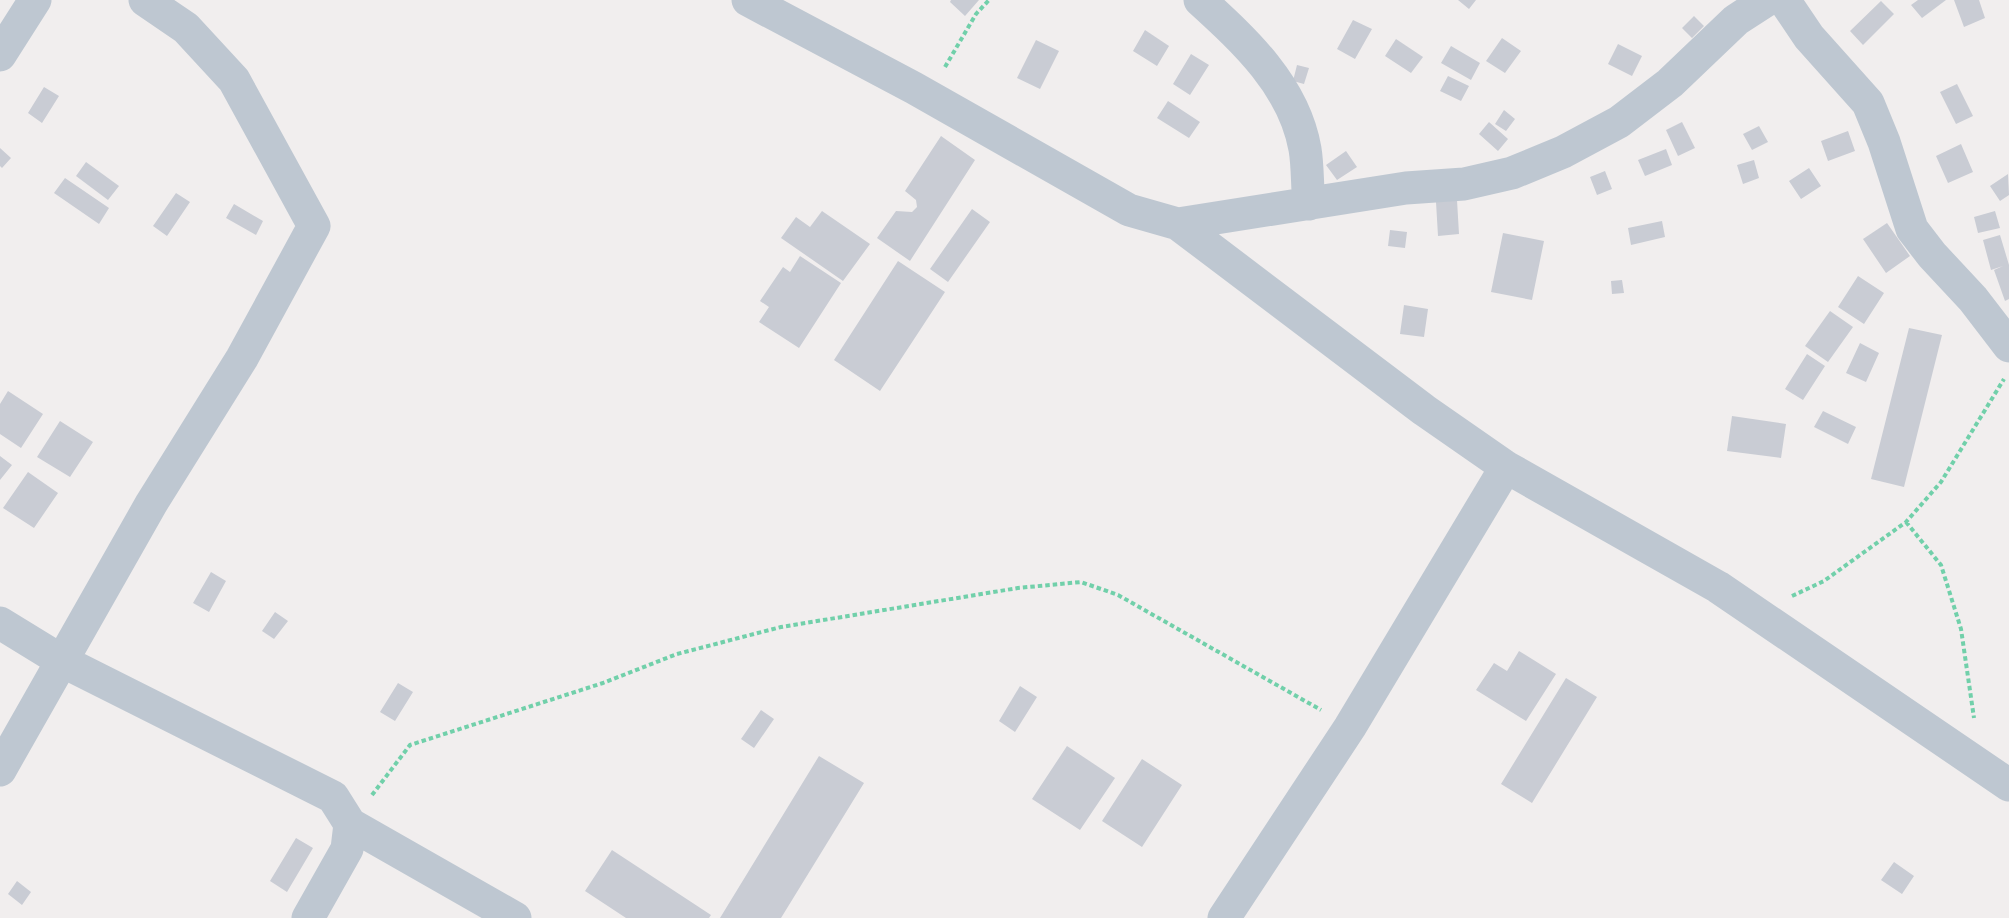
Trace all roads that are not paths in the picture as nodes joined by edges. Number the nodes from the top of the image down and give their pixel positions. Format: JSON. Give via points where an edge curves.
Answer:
{"nodes":[{"id":1,"x":35,"y":0,"type":"edge"},
{"id":2,"x":145,"y":0,"type":"edge"},
{"id":3,"x":748,"y":0,"type":"edge"},
{"id":4,"x":1200,"y":0,"type":"edge"},
{"id":5,"x":1767,"y":0,"type":"edge"},
{"id":6,"x":1784,"y":0,"type":"edge"},
{"id":7,"x":1233,"y":12,"type":"edge"},
{"id":8,"x":0,"y":55,"type":"edge"},
{"id":9,"x":1309,"y":204,"type":"junction"},
{"id":10,"x":1178,"y":224,"type":"junction"},
{"id":11,"x":2009,"y":346,"type":"edge"},
{"id":12,"x":1506,"y":467,"type":"junction"},
{"id":13,"x":0,"y":623,"type":"edge"},
{"id":14,"x":62,"y":661,"type":"junction"},
{"id":15,"x":0,"y":770,"type":"edge"},
{"id":16,"x":2009,"y":785,"type":"edge"},
{"id":17,"x":350,"y":824,"type":"junction"},
{"id":18,"x":308,"y":918,"type":"edge"},
{"id":19,"x":515,"y":918,"type":"edge"},
{"id":20,"x":1224,"y":918,"type":"edge"}],
"edges":[{"from":1,"to":8,"type":"street"},
{"from":2,"to":14,"type":"street","via":[[186,28],[234,80],[314,226],[242,357]]},
{"from":3,"to":10,"type":"street","via":[[1129,210]]},
{"from":4,"to":7,"type":"street"},
{"from":5,"to":9,"type":"street","via":[[1736,20],[1670,82],[1619,122],[1563,152],[1512,173],[1464,184],[1406,188]]},
{"from":6,"to":11,"type":"street","via":[[1809,37],[1868,102],[1912,228]]},
{"from":7,"to":9,"type":"street","via":[[1251,50],[1290,101],[1305,148]]},
{"from":9,"to":10,"type":"street"},
{"from":10,"to":12,"type":"street","via":[[1424,410]]},
{"from":12,"to":16,"type":"street","via":[[1718,587]]},
{"from":12,"to":20,"type":"street","via":[[1350,727]]},
{"from":13,"to":14,"type":"street"},
{"from":14,"to":15,"type":"street"},
{"from":14,"to":17,"type":"street","via":[[333,797]]},
{"from":17,"to":18,"type":"street","via":[[347,849]]},
{"from":17,"to":19,"type":"street"}]}
